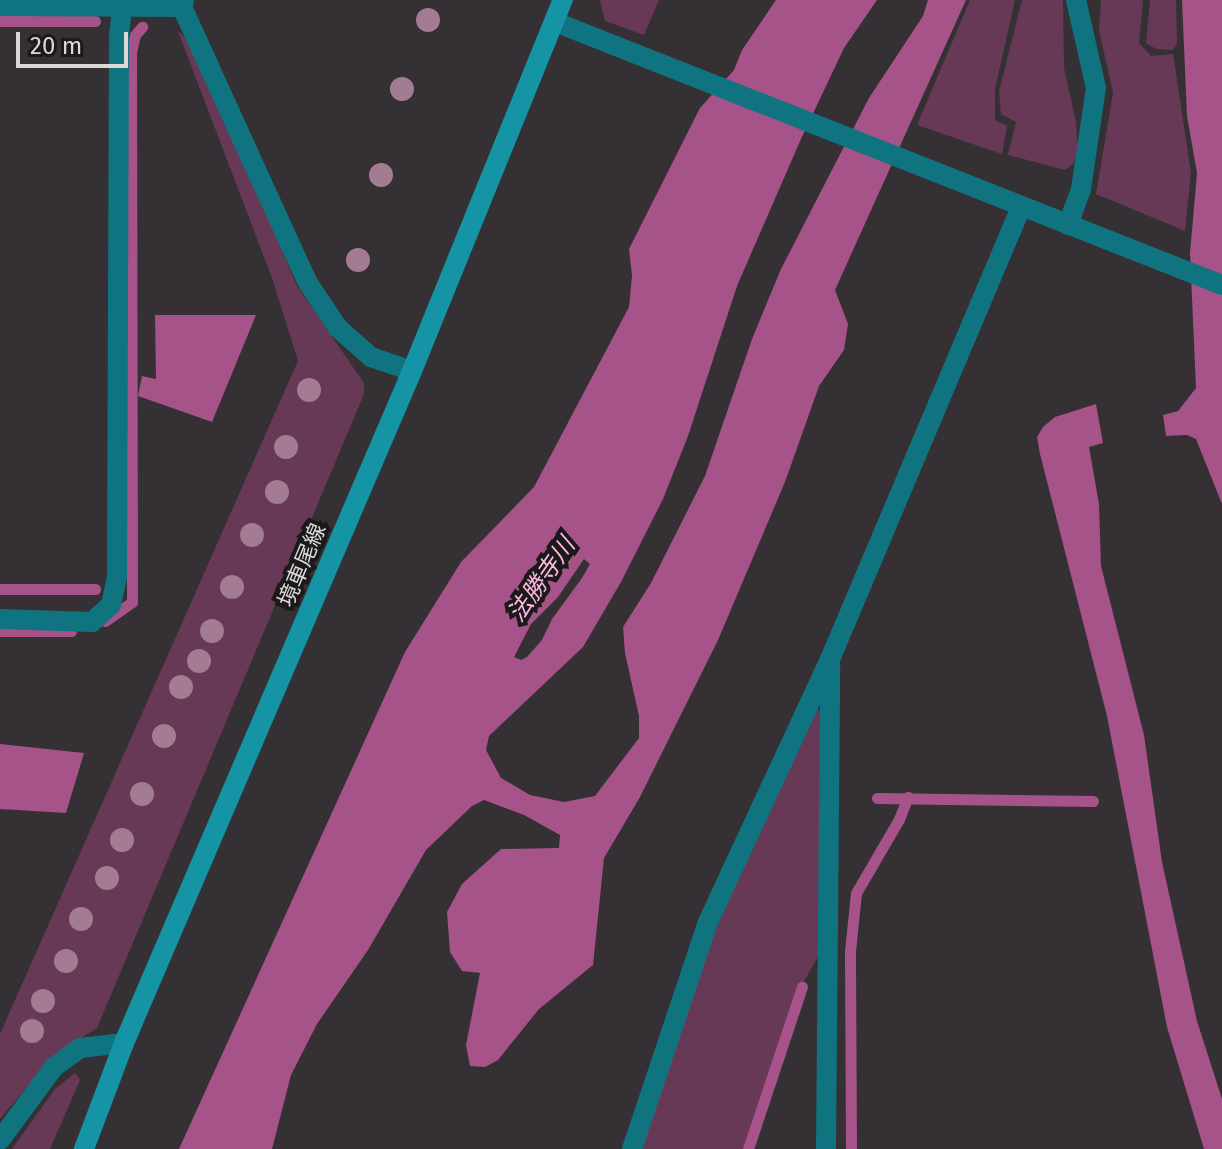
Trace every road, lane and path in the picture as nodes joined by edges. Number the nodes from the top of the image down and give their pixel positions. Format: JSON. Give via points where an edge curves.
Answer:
{"nodes":[{"id":1,"x":563,"y":0,"type":"edge"},
{"id":2,"x":1076,"y":0,"type":"edge"},
{"id":3,"x":183,"y":4,"type":"edge"},
{"id":4,"x":0,"y":6,"type":"edge"},
{"id":5,"x":122,"y":7,"type":"junction"},
{"id":6,"x":555,"y":22,"type":"junction"},
{"id":7,"x":1021,"y":208,"type":"junction"},
{"id":8,"x":1068,"y":225,"type":"junction"},
{"id":9,"x":1222,"y":285,"type":"edge"},
{"id":10,"x":412,"y":371,"type":"junction"},
{"id":11,"x":0,"y":619,"type":"edge"},
{"id":12,"x":831,"y":657,"type":"junction"},
{"id":13,"x":124,"y":1043,"type":"junction"},
{"id":14,"x":0,"y":1140,"type":"edge"},
{"id":15,"x":84,"y":1149,"type":"edge"},
{"id":16,"x":632,"y":1149,"type":"edge"},
{"id":17,"x":826,"y":1149,"type":"edge"}],
"edges":[{"from":1,"to":6,"type":"main road","name":"境車尾線"},
{"from":2,"to":8,"type":"street","via":[[1096,88],[1081,189]]},
{"from":3,"to":5,"type":"street"},
{"from":3,"to":10,"type":"street","via":[[308,283],[338,328],[371,357]]},
{"from":4,"to":5,"type":"street"},
{"from":5,"to":11,"type":"street","via":[[117,577],[111,605],[92,622]]},
{"from":6,"to":7,"type":"street"},
{"from":6,"to":10,"type":"main road","name":"境車尾線"},
{"from":7,"to":8,"type":"street"},
{"from":7,"to":12,"type":"street"},
{"from":8,"to":9,"type":"street"},
{"from":10,"to":13,"type":"main road","name":"境車尾線"},
{"from":12,"to":16,"type":"street","via":[[708,922]]},
{"from":12,"to":17,"type":"street"},
{"from":13,"to":14,"type":"street","via":[[80,1048],[54,1067]]},
{"from":13,"to":15,"type":"main road","name":"境車尾線"}]}
